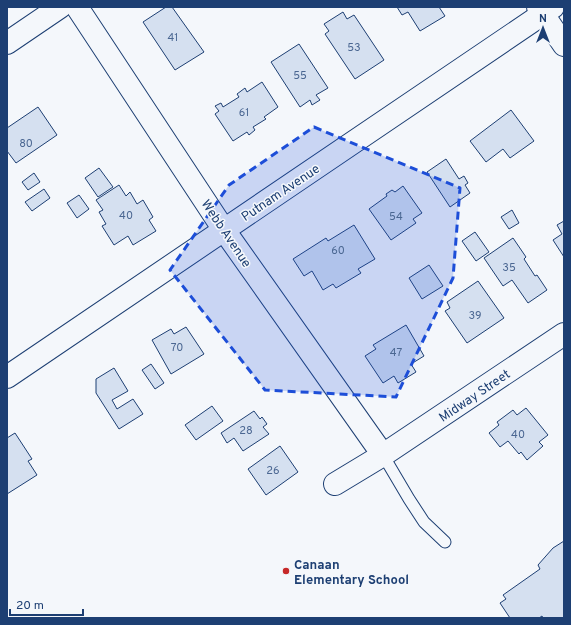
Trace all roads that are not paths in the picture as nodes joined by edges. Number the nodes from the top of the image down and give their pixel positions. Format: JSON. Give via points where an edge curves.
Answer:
{"nodes":[{"id":1,"x":60,"y":7,"type":"edge"},
{"id":2,"x":77,"y":7,"type":"edge"},
{"id":3,"x":544,"y":9,"type":"edge"},
{"id":4,"x":7,"y":43,"type":"edge"},
{"id":5,"x":564,"y":45,"type":"edge"},
{"id":6,"x":224,"y":230,"type":"junction"},
{"id":7,"x":564,"y":334,"type":"edge"},
{"id":8,"x":7,"y":377,"type":"edge"},
{"id":9,"x":383,"y":455,"type":"junction"},
{"id":10,"x":335,"y":484,"type":"dead end"},
{"id":11,"x":446,"y":542,"type":"dead end"}],
"edges":[{"from":1,"to":4,"type":"street"},
{"from":2,"to":6,"type":"street","name":"Webb Avenue"},
{"from":3,"to":5,"type":"street"},
{"from":3,"to":6,"type":"street","name":"Putnam Avenue"},
{"from":6,"to":8,"type":"street","name":"Putnam Avenue"},
{"from":6,"to":9,"type":"street","name":"Webb Avenue"},
{"from":7,"to":9,"type":"street","name":"Midway Street"},
{"from":9,"to":10,"type":"street","name":"Midway Street"},
{"from":9,"to":11,"type":"lane","via":[[424,522]]}]}
